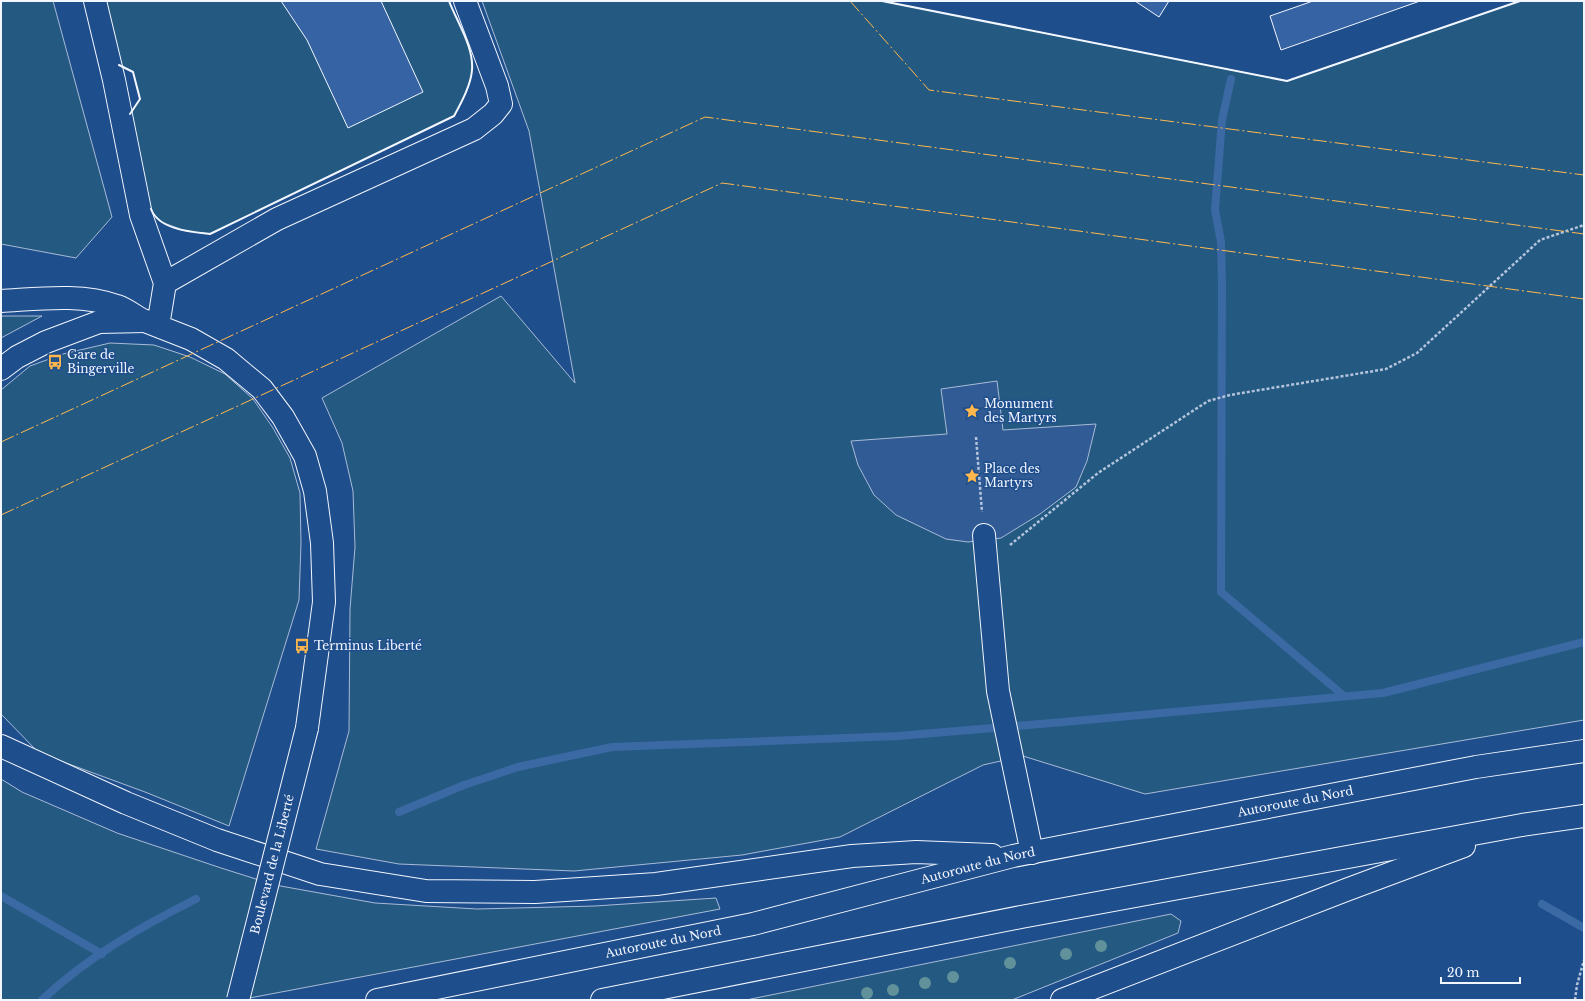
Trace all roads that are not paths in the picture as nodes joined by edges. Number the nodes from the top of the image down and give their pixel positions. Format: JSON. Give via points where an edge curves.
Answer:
{"nodes":[{"id":1,"x":95,"y":1,"type":"edge"},
{"id":2,"x":465,"y":1,"type":"edge"},
{"id":3,"x":165,"y":283,"type":"junction"},
{"id":4,"x":1,"y":301,"type":"edge"},
{"id":5,"x":151,"y":324,"type":"junction"},
{"id":6,"x":1,"y":369,"type":"edge"},
{"id":7,"x":984,"y":535,"type":"road end"},
{"id":8,"x":1,"y":731,"type":"edge"},
{"id":9,"x":1,"y":746,"type":"edge"},
{"id":10,"x":1584,"y":750,"type":"edge"},
{"id":11,"x":28,"y":758,"type":"junction"},
{"id":12,"x":1584,"y":816,"type":"edge"},
{"id":13,"x":1522,"y":825,"type":"junction"},
{"id":14,"x":1022,"y":854,"type":"junction"},
{"id":15,"x":238,"y":1000,"type":"edge"},
{"id":16,"x":377,"y":1000,"type":"edge"},
{"id":17,"x":602,"y":1000,"type":"edge"},
{"id":18,"x":1062,"y":1000,"type":"edge"}],
"edges":[{"from":1,"to":3,"type":"main road","via":[[141,215]]},
{"from":2,"to":3,"type":"main road","via":[[497,86],[501,104],[493,114],[474,129],[276,219]]},
{"from":3,"to":5,"type":"main road"},
{"from":4,"to":5,"type":"main road","name":"Boulevard de la Liberté","via":[[53,298],[88,300],[117,306]]},
{"from":5,"to":6,"type":"main road","via":[[99,322],[46,342],[17,357]]},
{"from":5,"to":15,"type":"main road","name":"Boulevard de la Liberté","bridge":true,"via":[[191,339],[226,359],[262,389],[283,417],[305,456],[315,491],[320,528],[324,602],[307,728]]},
{"from":7,"to":14,"type":"main road","via":[[998,691]]},
{"from":8,"to":11,"type":"main road"},
{"from":9,"to":11,"type":"main road"},
{"from":10,"to":14,"type":"main road","name":"Autoroute du Nord","via":[[1476,767]]},
{"from":11,"to":14,"type":"main road","via":[[126,803],[217,840],[320,874],[426,891],[535,892],[656,884],[852,856],[916,852]]},
{"from":12,"to":13,"type":"main road"},
{"from":13,"to":17,"type":"main road","via":[[1021,917]]},
{"from":13,"to":18,"type":"main road"},
{"from":14,"to":16,"type":"main road","name":"Autoroute du Nord","via":[[753,924]]}]}
